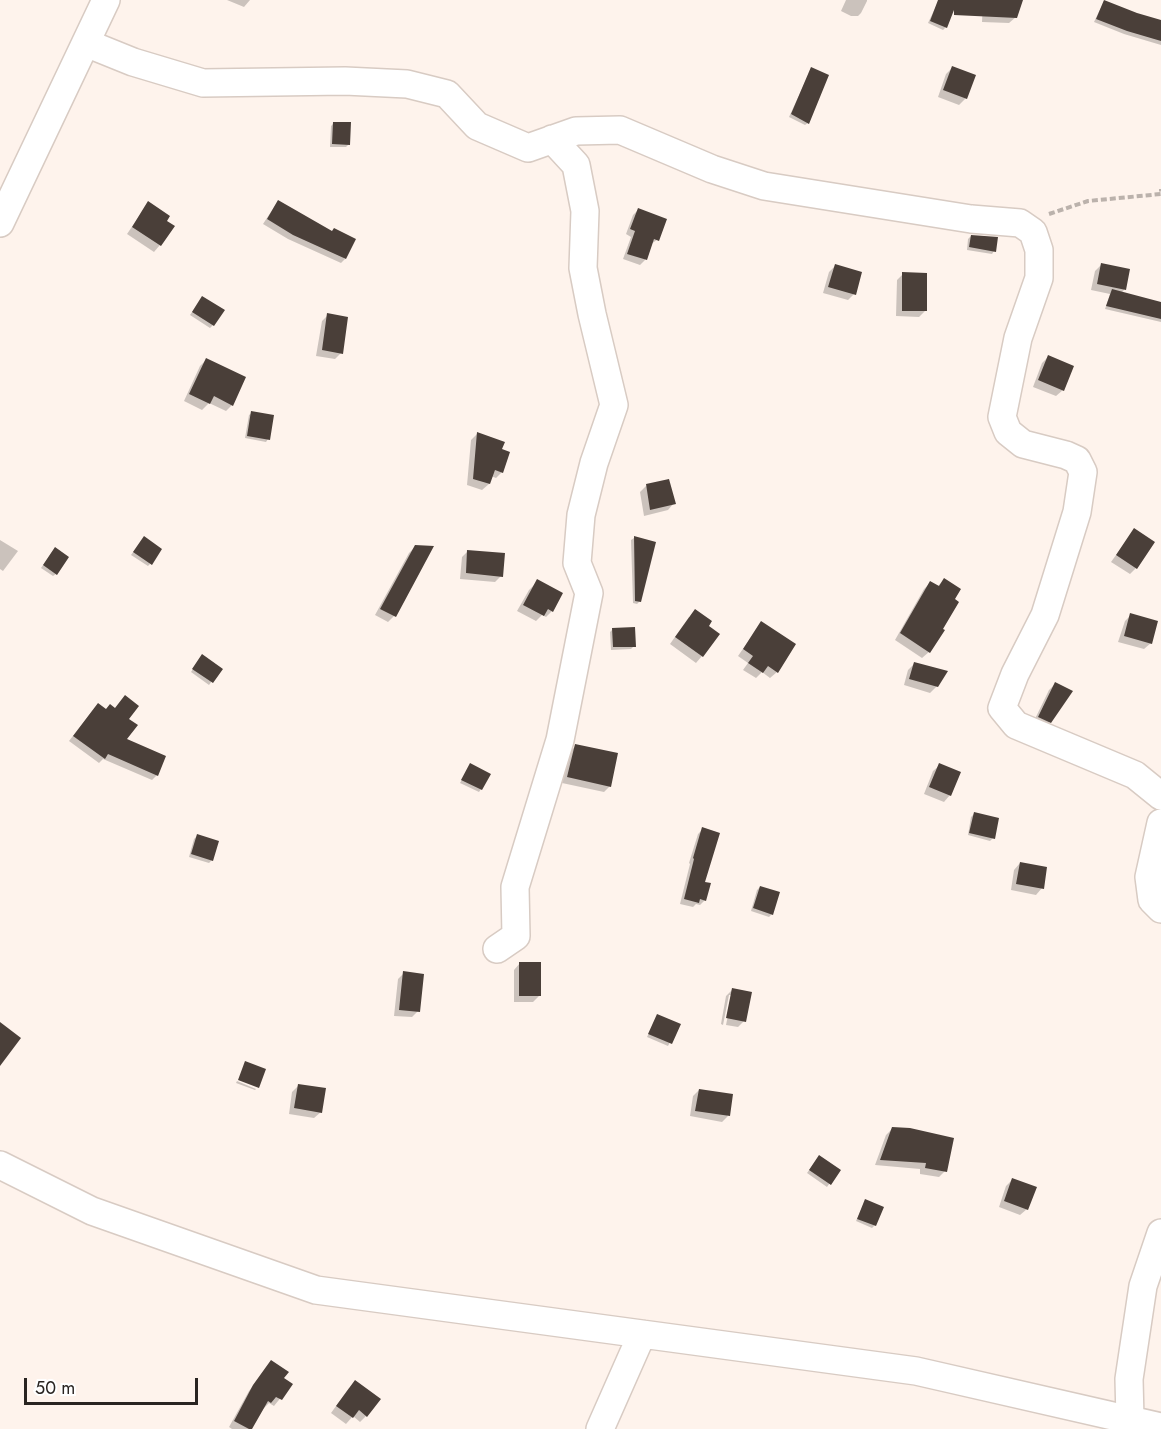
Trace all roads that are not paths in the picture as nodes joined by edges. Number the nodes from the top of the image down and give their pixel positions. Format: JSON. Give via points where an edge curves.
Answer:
{"nodes":[{"id":1,"x":106,"y":0,"type":"edge"},
{"id":2,"x":86,"y":43,"type":"junction"},
{"id":3,"x":552,"y":139,"type":"junction"},
{"id":4,"x":0,"y":223,"type":"edge"},
{"id":5,"x":1161,"y":796,"type":"edge"},
{"id":6,"x":1161,"y":823,"type":"edge"},
{"id":7,"x":1161,"y":909,"type":"edge"},
{"id":8,"x":497,"y":950,"type":"dead end"},
{"id":9,"x":0,"y":1165,"type":"edge"},
{"id":10,"x":1161,"y":1233,"type":"edge"},
{"id":11,"x":642,"y":1334,"type":"junction"},
{"id":12,"x":1130,"y":1419,"type":"junction"},
{"id":13,"x":1161,"y":1426,"type":"edge"},
{"id":14,"x":600,"y":1429,"type":"edge"}],
"edges":[{"from":1,"to":2,"type":"street"},
{"from":2,"to":3,"type":"street","via":[[133,62],[202,82],[407,84],[447,94],[477,126],[528,148]]},
{"from":2,"to":4,"type":"street"},
{"from":3,"to":5,"type":"street","via":[[576,131],[621,130],[712,169],[764,186],[971,219],[1020,223],[1033,232],[1039,250],[1039,278],[1018,338],[1002,417],[1008,432],[1023,444],[1077,460],[1083,472],[1077,512],[1045,615],[1002,708],[1016,725],[1135,775]]},
{"from":3,"to":8,"type":"street","via":[[576,165],[585,211],[583,268],[614,405],[581,515],[576,563],[589,593],[560,740],[515,887],[516,936]]},
{"from":6,"to":7,"type":"street","via":[[1149,877],[1152,900]]},
{"from":9,"to":11,"type":"street","via":[[92,1211],[316,1290]]},
{"from":10,"to":12,"type":"street","via":[[1143,1286],[1129,1379]]},
{"from":11,"to":12,"type":"street","via":[[916,1371]]},
{"from":11,"to":14,"type":"street"},
{"from":12,"to":13,"type":"street"}]}
